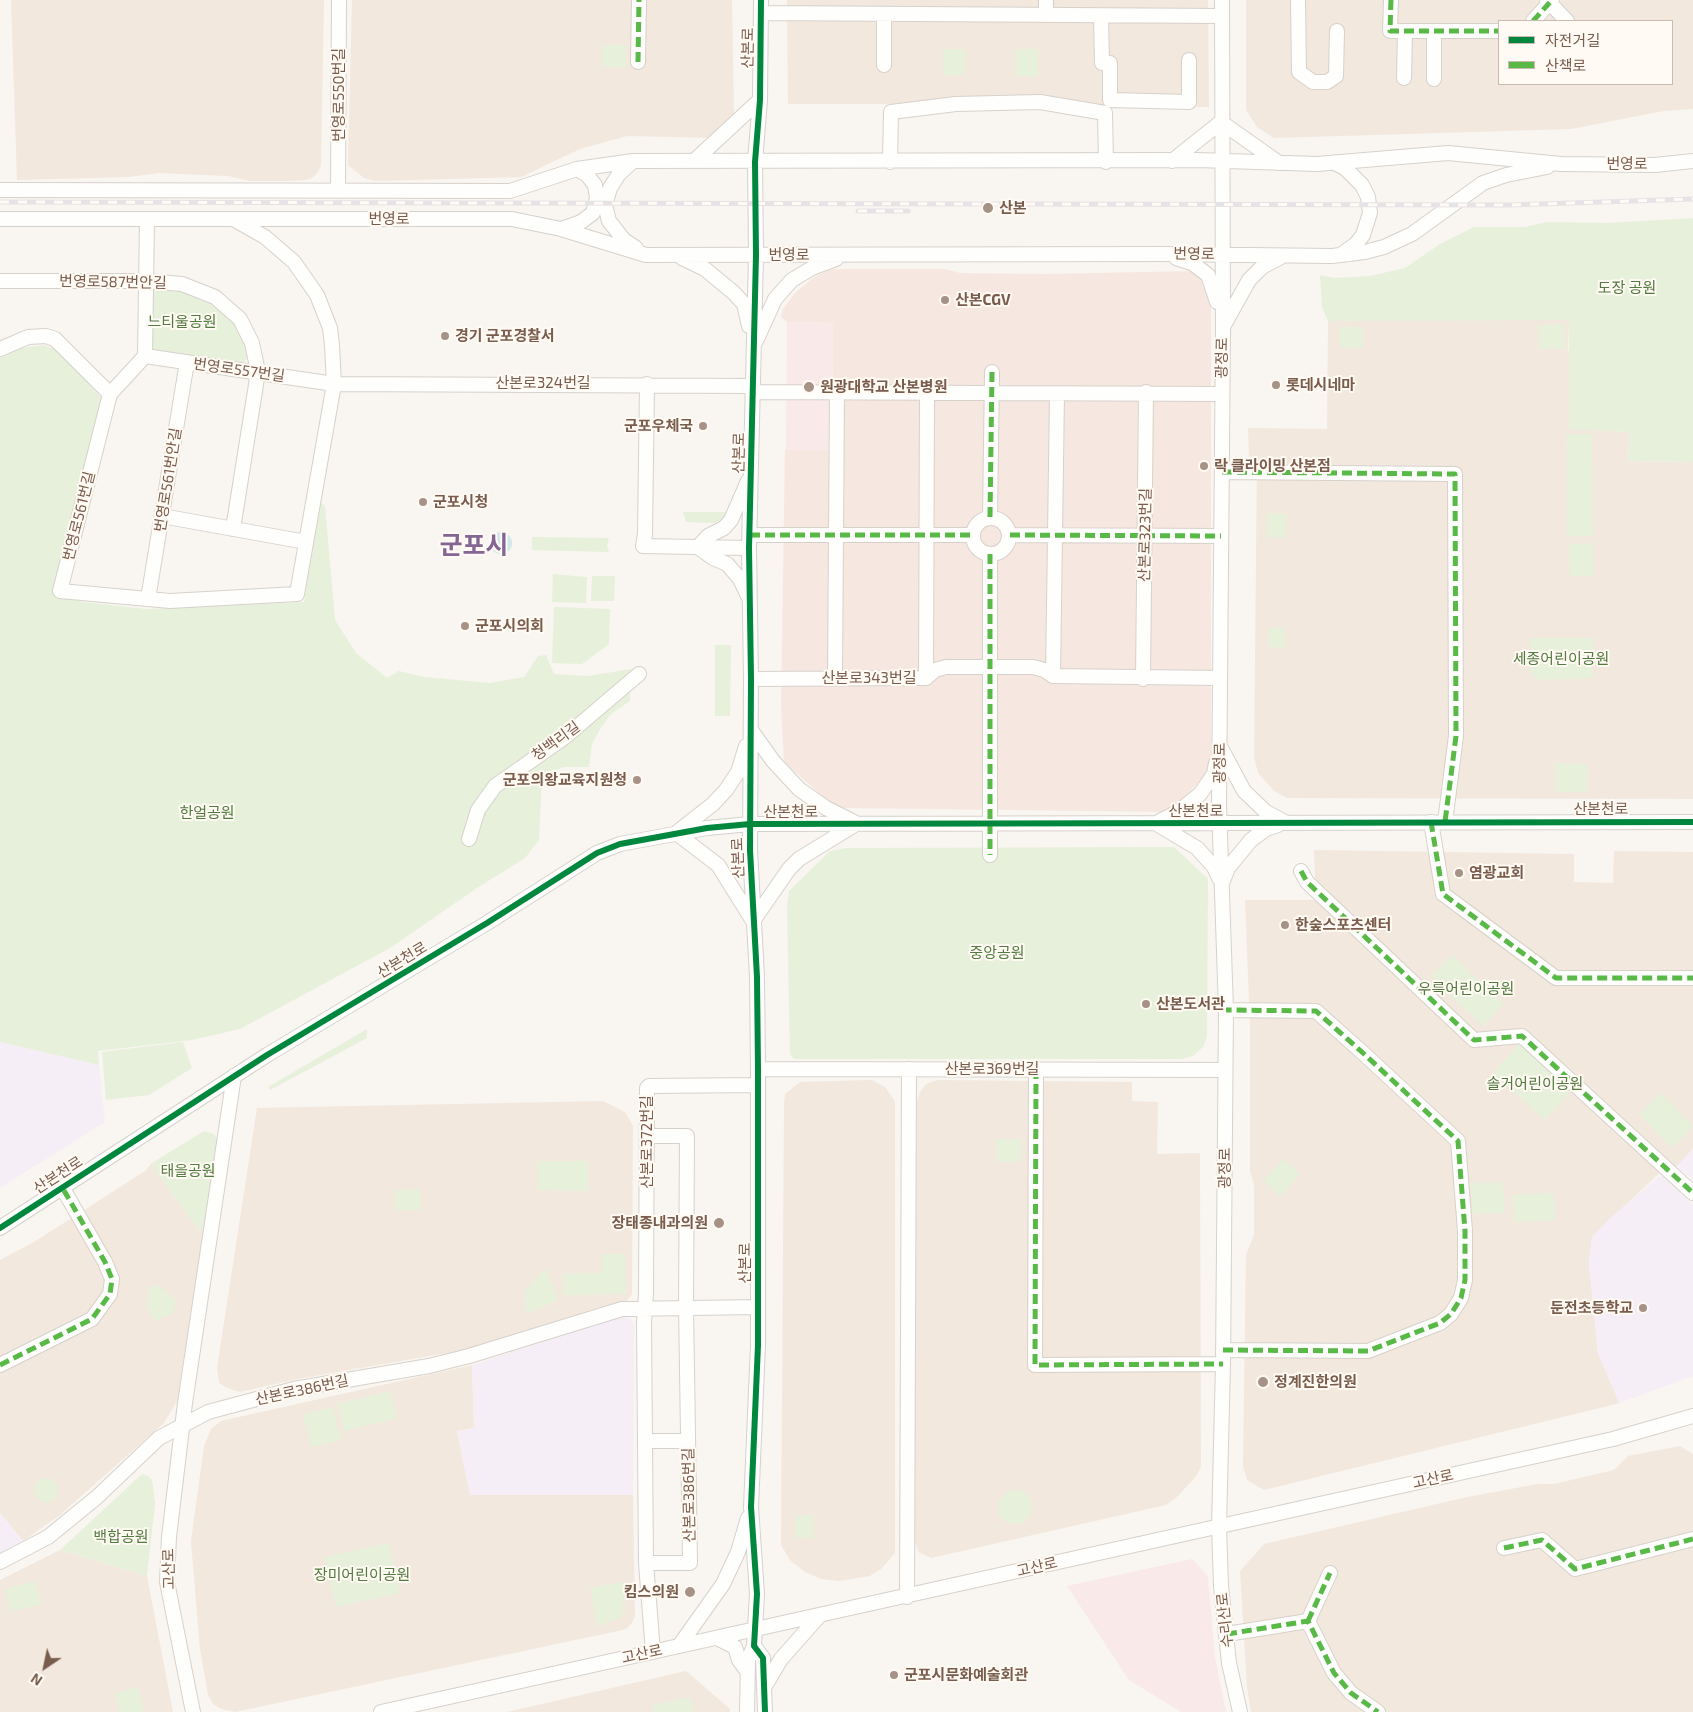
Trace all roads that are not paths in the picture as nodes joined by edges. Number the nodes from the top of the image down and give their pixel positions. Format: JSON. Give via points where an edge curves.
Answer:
{"nodes":[{"id":1,"x":339,"y":0,"type":"edge"},
{"id":2,"x":639,"y":0,"type":"edge"},
{"id":3,"x":822,"y":0,"type":"edge"},
{"id":4,"x":1046,"y":0,"type":"edge"},
{"id":5,"x":1222,"y":0,"type":"edge"},
{"id":6,"x":1298,"y":0,"type":"edge"},
{"id":7,"x":1391,"y":0,"type":"edge"},
{"id":8,"x":1550,"y":1,"type":"edge"},
{"id":9,"x":761,"y":7,"type":"edge"},
{"id":10,"x":826,"y":14,"type":"junction"},
{"id":11,"x":884,"y":14,"type":"junction"},
{"id":12,"x":1046,"y":15,"type":"junction"},
{"id":13,"x":1101,"y":16,"type":"junction"},
{"id":14,"x":1222,"y":16,"type":"junction"},
{"id":15,"x":1534,"y":20,"type":"edge"},
{"id":16,"x":1567,"y":20,"type":"edge"},
{"id":17,"x":1337,"y":31,"type":"dead end"},
{"id":18,"x":1405,"y":31,"type":"junction"},
{"id":19,"x":1434,"y":31,"type":"junction"},
{"id":20,"x":1498,"y":31,"type":"edge"},
{"id":21,"x":1190,"y":60,"type":"dead end"},
{"id":22,"x":638,"y":62,"type":"dead end"},
{"id":23,"x":884,"y":65,"type":"dead end"},
{"id":24,"x":1404,"y":78,"type":"dead end"},
{"id":25,"x":1434,"y":79,"type":"dead end"},
{"id":26,"x":760,"y":100,"type":"junction"},
{"id":27,"x":1221,"y":122,"type":"junction"},
{"id":28,"x":694,"y":161,"type":"junction"},
{"id":29,"x":1172,"y":161,"type":"junction"},
{"id":30,"x":1693,"y":161,"type":"edge"},
{"id":31,"x":633,"y":162,"type":"junction"},
{"id":32,"x":755,"y":162,"type":"junction"},
{"id":33,"x":890,"y":162,"type":"junction"},
{"id":34,"x":1106,"y":162,"type":"junction"},
{"id":35,"x":1221,"y":162,"type":"junction"},
{"id":36,"x":1279,"y":163,"type":"junction"},
{"id":37,"x":1335,"y":163,"type":"junction"},
{"id":38,"x":1561,"y":164,"type":"junction"},
{"id":39,"x":577,"y":169,"type":"junction"},
{"id":40,"x":0,"y":190,"type":"edge"},
{"id":41,"x":338,"y":191,"type":"junction"},
{"id":42,"x":147,"y":218,"type":"junction"},
{"id":43,"x":232,"y":218,"type":"junction"},
{"id":44,"x":0,"y":219,"type":"edge"},
{"id":45,"x":561,"y":229,"type":"junction"},
{"id":46,"x":1164,"y":254,"type":"junction"},
{"id":47,"x":646,"y":255,"type":"junction"},
{"id":48,"x":673,"y":255,"type":"junction"},
{"id":49,"x":756,"y":255,"type":"junction"},
{"id":50,"x":848,"y":255,"type":"junction"},
{"id":51,"x":1221,"y":255,"type":"junction"},
{"id":52,"x":1339,"y":255,"type":"junction"},
{"id":53,"x":1283,"y":256,"type":"junction"},
{"id":54,"x":0,"y":280,"type":"edge"},
{"id":55,"x":146,"y":281,"type":"junction"},
{"id":56,"x":1223,"y":328,"type":"junction"},
{"id":57,"x":753,"y":346,"type":"junction"},
{"id":58,"x":0,"y":349,"type":"edge"},
{"id":59,"x":145,"y":356,"type":"junction"},
{"id":60,"x":187,"y":362,"type":"junction"},
{"id":61,"x":258,"y":372,"type":"junction"},
{"id":62,"x":992,"y":372,"type":"dead end"},
{"id":63,"x":334,"y":384,"type":"junction"},
{"id":64,"x":647,"y":384,"type":"junction"},
{"id":65,"x":752,"y":389,"type":"junction"},
{"id":66,"x":1146,"y":392,"type":"junction"},
{"id":67,"x":837,"y":393,"type":"junction"},
{"id":68,"x":927,"y":393,"type":"junction"},
{"id":69,"x":992,"y":393,"type":"junction"},
{"id":70,"x":110,"y":394,"type":"junction"},
{"id":71,"x":1057,"y":394,"type":"junction"},
{"id":72,"x":1222,"y":394,"type":"junction"},
{"id":73,"x":1222,"y":472,"type":"junction"},
{"id":74,"x":751,"y":476,"type":"junction"},
{"id":75,"x":162,"y":516,"type":"junction"},
{"id":76,"x":990,"y":517,"type":"junction"},
{"id":77,"x":233,"y":529,"type":"junction"},
{"id":78,"x":927,"y":535,"type":"junction"},
{"id":79,"x":972,"y":535,"type":"junction"},
{"id":80,"x":1010,"y":535,"type":"junction"},
{"id":81,"x":836,"y":536,"type":"junction"},
{"id":82,"x":1055,"y":536,"type":"junction"},
{"id":83,"x":1145,"y":536,"type":"junction"},
{"id":84,"x":1221,"y":536,"type":"junction"},
{"id":85,"x":749,"y":541,"type":"junction"},
{"id":86,"x":306,"y":542,"type":"junction"},
{"id":87,"x":698,"y":547,"type":"junction"},
{"id":88,"x":990,"y":554,"type":"junction"},
{"id":89,"x":148,"y":599,"type":"junction"},
{"id":90,"x":750,"y":600,"type":"junction"},
{"id":91,"x":990,"y":667,"type":"junction"},
{"id":92,"x":639,"y":674,"type":"dead end"},
{"id":93,"x":1053,"y":676,"type":"junction"},
{"id":94,"x":835,"y":678,"type":"junction"},
{"id":95,"x":926,"y":678,"type":"junction"},
{"id":96,"x":1220,"y":678,"type":"junction"},
{"id":97,"x":751,"y":679,"type":"junction"},
{"id":98,"x":1144,"y":679,"type":"junction"},
{"id":99,"x":751,"y":730,"type":"junction"},
{"id":100,"x":1220,"y":745,"type":"junction"},
{"id":101,"x":1438,"y":822,"type":"junction"},
{"id":102,"x":1693,"y":822,"type":"edge"},
{"id":103,"x":1155,"y":823,"type":"junction"},
{"id":104,"x":1286,"y":823,"type":"junction"},
{"id":105,"x":750,"y":824,"type":"junction"},
{"id":106,"x":857,"y":824,"type":"junction"},
{"id":107,"x":991,"y":824,"type":"junction"},
{"id":108,"x":1220,"y":824,"type":"junction"},
{"id":109,"x":676,"y":833,"type":"junction"},
{"id":110,"x":469,"y":840,"type":"dead end"},
{"id":111,"x":990,"y":854,"type":"dead end"},
{"id":112,"x":1302,"y":871,"type":"dead end"},
{"id":113,"x":1221,"y":884,"type":"junction"},
{"id":114,"x":753,"y":921,"type":"junction"},
{"id":115,"x":1693,"y":978,"type":"edge"},
{"id":116,"x":1226,"y":1010,"type":"junction"},
{"id":117,"x":758,"y":1069,"type":"junction"},
{"id":118,"x":909,"y":1069,"type":"junction"},
{"id":119,"x":1036,"y":1069,"type":"junction"},
{"id":120,"x":1225,"y":1070,"type":"junction"},
{"id":121,"x":234,"y":1076,"type":"junction"},
{"id":122,"x":758,"y":1085,"type":"junction"},
{"id":123,"x":647,"y":1136,"type":"junction"},
{"id":124,"x":62,"y":1187,"type":"junction"},
{"id":125,"x":1693,"y":1193,"type":"edge"},
{"id":126,"x":0,"y":1228,"type":"edge"},
{"id":127,"x":686,"y":1306,"type":"junction"},
{"id":128,"x":758,"y":1307,"type":"junction"},
{"id":129,"x":646,"y":1308,"type":"junction"},
{"id":130,"x":1223,"y":1357,"type":"junction"},
{"id":131,"x":0,"y":1365,"type":"edge"},
{"id":132,"x":1693,"y":1416,"type":"edge"},
{"id":133,"x":182,"y":1425,"type":"junction"},
{"id":134,"x":688,"y":1441,"type":"junction"},
{"id":135,"x":645,"y":1442,"type":"junction"},
{"id":136,"x":751,"y":1507,"type":"junction"},
{"id":137,"x":1219,"y":1526,"type":"junction"},
{"id":138,"x":1693,"y":1539,"type":"edge"},
{"id":139,"x":1504,"y":1548,"type":"dead end"},
{"id":140,"x":0,"y":1562,"type":"edge"},
{"id":141,"x":646,"y":1563,"type":"junction"},
{"id":142,"x":1330,"y":1573,"type":"dead end"},
{"id":143,"x":908,"y":1597,"type":"junction"},
{"id":144,"x":820,"y":1615,"type":"junction"},
{"id":145,"x":1308,"y":1621,"type":"junction"},
{"id":146,"x":754,"y":1630,"type":"junction"},
{"id":147,"x":1227,"y":1634,"type":"junction"},
{"id":148,"x":716,"y":1638,"type":"junction"},
{"id":149,"x":679,"y":1646,"type":"junction"},
{"id":150,"x":754,"y":1646,"type":"junction"},
{"id":151,"x":653,"y":1652,"type":"junction"},
{"id":152,"x":747,"y":1671,"type":"junction"},
{"id":153,"x":764,"y":1687,"type":"junction"},
{"id":154,"x":194,"y":1712,"type":"edge"},
{"id":155,"x":381,"y":1712,"type":"edge"},
{"id":156,"x":747,"y":1712,"type":"edge"},
{"id":157,"x":765,"y":1712,"type":"edge"},
{"id":158,"x":1240,"y":1712,"type":"edge"},
{"id":159,"x":1378,"y":1712,"type":"edge"}],
"edges":[{"from":1,"to":41,"type":"street","name":"번영로550번길"},
{"from":2,"to":22,"type":"street"},
{"from":3,"to":10,"type":"street"},
{"from":4,"to":12,"type":"street"},
{"from":5,"to":14,"type":"street","name":"광정로"},
{"from":6,"to":17,"type":"street","via":[[1299,72],[1313,82],[1326,82],[1336,76]]},
{"from":7,"to":18,"type":"street","via":[[1390,31]]},
{"from":8,"to":15,"type":"street"},
{"from":8,"to":16,"type":"street"},
{"from":9,"to":10,"type":"street"},
{"from":9,"to":26,"type":"street","name":"산본로"},
{"from":10,"to":11,"type":"street"},
{"from":11,"to":12,"type":"street"},
{"from":11,"to":23,"type":"street"},
{"from":12,"to":13,"type":"street"},
{"from":13,"to":14,"type":"street"},
{"from":13,"to":21,"type":"street","via":[[1102,63],[1110,63],[1110,100],[1190,102]]},
{"from":14,"to":27,"type":"street","name":"광정로"},
{"from":18,"to":19,"type":"street"},
{"from":18,"to":24,"type":"street"},
{"from":19,"to":20,"type":"street"},
{"from":19,"to":25,"type":"street"},
{"from":26,"to":28,"type":"street"},
{"from":26,"to":32,"type":"street","name":"산본로"},
{"from":27,"to":29,"type":"street"},
{"from":27,"to":35,"type":"street","name":"광정로"},
{"from":27,"to":36,"type":"street"},
{"from":28,"to":31,"type":"street","name":"번영로"},
{"from":28,"to":32,"type":"street","name":"번영로"},
{"from":29,"to":34,"type":"street","name":"번영로"},
{"from":29,"to":35,"type":"street","name":"번영로"},
{"from":30,"to":38,"type":"street","name":"번영로","via":[[1655,165]]},
{"from":31,"to":39,"type":"street","name":"번영로"},
{"from":31,"to":47,"type":"street","via":[[619,174],[604,205],[609,221],[624,240]]},
{"from":32,"to":33,"type":"street","name":"번영로"},
{"from":32,"to":49,"type":"street","name":"산본로"},
{"from":33,"to":34,"type":"street","name":"번영로"},
{"from":33,"to":34,"type":"street","via":[[891,112],[956,104],[1040,102],[1106,112]]},
{"from":35,"to":36,"type":"street","name":"번영로"},
{"from":35,"to":51,"type":"street","name":"광정로"},
{"from":36,"to":37,"type":"street","name":"번영로"},
{"from":37,"to":38,"type":"street","name":"번영로","via":[[1448,153]]},
{"from":37,"to":52,"type":"street","via":[[1362,185],[1370,212],[1356,244]]},
{"from":38,"to":52,"type":"street","name":"번영로","via":[[1483,183],[1412,234],[1384,247]]},
{"from":39,"to":41,"type":"street","name":"번영로","via":[[510,191]]},
{"from":39,"to":45,"type":"street","via":[[595,185],[597,198],[593,213],[581,222]]},
{"from":40,"to":41,"type":"street","name":"번영로"},
{"from":42,"to":43,"type":"street","name":"번영로"},
{"from":42,"to":44,"type":"street","name":"번영로"},
{"from":42,"to":55,"type":"street"},
{"from":43,"to":45,"type":"street","name":"번영로","via":[[512,219]]},
{"from":43,"to":63,"type":"street","via":[[279,248],[294,262],[317,295],[330,328]]},
{"from":45,"to":47,"type":"street","name":"번영로"},
{"from":46,"to":50,"type":"street","name":"번영로"},
{"from":46,"to":51,"type":"street","name":"번영로"},
{"from":46,"to":56,"type":"street","via":[[1192,263],[1208,275]]},
{"from":47,"to":48,"type":"street","name":"번영로"},
{"from":48,"to":49,"type":"street","name":"번영로"},
{"from":48,"to":57,"type":"street","via":[[705,269],[744,304]]},
{"from":49,"to":50,"type":"street","name":"번영로"},
{"from":49,"to":57,"type":"street","name":"산본로"},
{"from":50,"to":57,"type":"street","via":[[812,268],[792,280],[775,299]]},
{"from":51,"to":53,"type":"street","name":"번영로"},
{"from":51,"to":56,"type":"street","name":"광정로"},
{"from":52,"to":53,"type":"street","name":"번영로"},
{"from":53,"to":56,"type":"street","via":[[1262,267],[1249,280]]},
{"from":54,"to":55,"type":"street","name":"번영로587번안길"},
{"from":55,"to":59,"type":"street"},
{"from":55,"to":61,"type":"street","name":"번영로587번안길","via":[[182,284],[201,290],[230,308],[247,331]]},
{"from":56,"to":72,"type":"street","name":"광정로"},
{"from":57,"to":65,"type":"street","name":"산본로"},
{"from":58,"to":70,"type":"street","via":[[28,337],[55,339]]},
{"from":59,"to":60,"type":"street","name":"번영로557번길"},
{"from":59,"to":70,"type":"street","name":"번영로561번길"},
{"from":60,"to":61,"type":"street","name":"번영로557번길"},
{"from":60,"to":75,"type":"street","name":"번영로561번안길"},
{"from":61,"to":63,"type":"street","name":"번영로557번길"},
{"from":61,"to":77,"type":"street","name":"번영로587번안길"},
{"from":62,"to":69,"type":"street"},
{"from":63,"to":64,"type":"street","name":"산본로324번길"},
{"from":63,"to":86,"type":"street"},
{"from":64,"to":65,"type":"street","name":"산본로324번길"},
{"from":64,"to":87,"type":"street","via":[[643,546]]},
{"from":65,"to":67,"type":"street"},
{"from":65,"to":74,"type":"street","name":"산본로"},
{"from":66,"to":71,"type":"street"},
{"from":66,"to":72,"type":"street"},
{"from":66,"to":83,"type":"street","name":"산본로323번길"},
{"from":67,"to":68,"type":"street"},
{"from":67,"to":81,"type":"street"},
{"from":68,"to":69,"type":"street"},
{"from":68,"to":78,"type":"street"},
{"from":69,"to":71,"type":"street"},
{"from":69,"to":76,"type":"street"},
{"from":70,"to":89,"type":"street","name":"번영로561번길","via":[[60,591]]},
{"from":71,"to":82,"type":"street"},
{"from":72,"to":73,"type":"street","name":"광정로"},
{"from":73,"to":84,"type":"street","name":"광정로"},
{"from":73,"to":101,"type":"street","via":[[1455,474],[1456,736]]},
{"from":74,"to":85,"type":"street","name":"산본로"},
{"from":74,"to":87,"type":"street","via":[[731,520]]},
{"from":75,"to":77,"type":"street"},
{"from":75,"to":89,"type":"street","name":"번영로561번안길"},
{"from":76,"to":79,"type":"street","via":[[978,522]]},
{"from":76,"to":80,"type":"street","via":[[1002,521]]},
{"from":77,"to":86,"type":"street"},
{"from":78,"to":79,"type":"street"},
{"from":78,"to":81,"type":"street"},
{"from":78,"to":95,"type":"street"},
{"from":79,"to":88,"type":"street","via":[[978,549]]},
{"from":80,"to":82,"type":"street"},
{"from":80,"to":88,"type":"street","via":[[1004,549]]},
{"from":81,"to":85,"type":"street"},
{"from":81,"to":94,"type":"street"},
{"from":82,"to":83,"type":"street"},
{"from":82,"to":93,"type":"street"},
{"from":83,"to":84,"type":"street"},
{"from":83,"to":98,"type":"street","name":"산본로323번길"},
{"from":84,"to":96,"type":"street","name":"광정로"},
{"from":85,"to":87,"type":"street"},
{"from":85,"to":90,"type":"street","name":"산본로"},
{"from":86,"to":89,"type":"street","name":"번영로561번길","via":[[297,594]]},
{"from":87,"to":90,"type":"street","via":[[727,564],[740,579]]},
{"from":88,"to":91,"type":"street"},
{"from":90,"to":97,"type":"street","name":"산본로"},
{"from":91,"to":93,"type":"street","name":"산본로343번길","via":[[1033,667]]},
{"from":91,"to":95,"type":"street","name":"산본로343번길","via":[[946,667],[935,670]]},
{"from":91,"to":107,"type":"street"},
{"from":92,"to":110,"type":"street","name":"청백리길","via":[[565,737],[495,786],[478,810]]},
{"from":93,"to":98,"type":"street","name":"산본로343번길"},
{"from":94,"to":95,"type":"street","name":"산본로343번길"},
{"from":94,"to":97,"type":"street","name":"산본로343번길"},
{"from":96,"to":98,"type":"street","name":"산본로343번길"},
{"from":96,"to":100,"type":"street","name":"광정로"},
{"from":97,"to":99,"type":"street","name":"산본로"},
{"from":99,"to":105,"type":"street","name":"산본로"},
{"from":99,"to":106,"type":"street","via":[[799,789]]},
{"from":99,"to":109,"type":"street","via":[[738,772],[726,790]]},
{"from":100,"to":103,"type":"street","via":[[1214,774],[1200,794],[1178,812]]},
{"from":100,"to":104,"type":"street","via":[[1244,791],[1266,812]]},
{"from":100,"to":108,"type":"street","name":"광정로"},
{"from":101,"to":102,"type":"street","name":"산본천로"},
{"from":101,"to":104,"type":"street","name":"산본천로"},
{"from":101,"to":115,"type":"street","via":[[1443,894],[1556,978]]},
{"from":103,"to":107,"type":"street","name":"산본천로"},
{"from":103,"to":108,"type":"street","name":"산본천로"},
{"from":103,"to":113,"type":"street","via":[[1197,848],[1214,867]]},
{"from":104,"to":108,"type":"street","name":"산본천로"},
{"from":104,"to":113,"type":"street","via":[[1251,840],[1228,868]]},
{"from":105,"to":106,"type":"street","name":"산본천로"},
{"from":105,"to":109,"type":"street","name":"산본천로"},
{"from":105,"to":114,"type":"street","name":"산본로"},
{"from":106,"to":107,"type":"street","name":"산본천로"},
{"from":106,"to":114,"type":"street","via":[[794,864]]},
{"from":107,"to":111,"type":"street"},
{"from":108,"to":113,"type":"street","name":"광정로"},
{"from":109,"to":114,"type":"street","via":[[718,865]]},
{"from":109,"to":121,"type":"street","name":"산본천로","via":[[620,844],[596,853]]},
{"from":112,"to":125,"type":"street","via":[[1307,882],[1474,1040],[1522,1036]]},
{"from":113,"to":116,"type":"street","name":"광정로"},
{"from":114,"to":117,"type":"street","name":"산본로"},
{"from":116,"to":120,"type":"street","name":"광정로"},
{"from":116,"to":130,"type":"street","via":[[1316,1011],[1458,1142],[1465,1280],[1451,1314],[1440,1323],[1368,1351]]},
{"from":117,"to":118,"type":"street","name":"산본로369번길"},
{"from":117,"to":122,"type":"street","name":"산본로"},
{"from":118,"to":119,"type":"street","name":"산본로369번길"},
{"from":118,"to":143,"type":"street"},
{"from":119,"to":120,"type":"street","name":"산본로369번길"},
{"from":119,"to":130,"type":"street","via":[[1035,1365]]},
{"from":120,"to":130,"type":"street","name":"광정로"},
{"from":121,"to":124,"type":"street","name":"산본천로"},
{"from":121,"to":133,"type":"street"},
{"from":122,"to":123,"type":"street","name":"산본로372번길","via":[[649,1086],[646,1088]]},
{"from":122,"to":128,"type":"street","name":"산본로"},
{"from":123,"to":127,"type":"street","name":"산본로386번길","via":[[687,1136]]},
{"from":123,"to":129,"type":"street","name":"산본로372번길"},
{"from":124,"to":126,"type":"street","name":"산본천로"},
{"from":124,"to":131,"type":"street","via":[[105,1262],[112,1278],[110,1294],[92,1318]]},
{"from":127,"to":128,"type":"street","name":"산본로386번길"},
{"from":127,"to":129,"type":"street","name":"산본로386번길"},
{"from":127,"to":134,"type":"street","name":"산본로386번길"},
{"from":128,"to":136,"type":"street","name":"산본로"},
{"from":129,"to":133,"type":"street","name":"산본로386번길","via":[[622,1309],[429,1366],[294,1390],[208,1412]]},
{"from":129,"to":135,"type":"street"},
{"from":130,"to":137,"type":"street","name":"광정로"},
{"from":132,"to":137,"type":"street","name":"고산로","via":[[1613,1439]]},
{"from":133,"to":140,"type":"street","name":"산본로386번길","via":[[159,1438],[97,1497],[48,1537]]},
{"from":133,"to":154,"type":"street","name":"고산로","via":[[166,1582]]},
{"from":134,"to":135,"type":"street"},
{"from":134,"to":141,"type":"street","name":"산본로386번길","via":[[690,1563]]},
{"from":135,"to":141,"type":"street"},
{"from":136,"to":146,"type":"street","name":"산본로","via":[[757,1594]]},
{"from":136,"to":149,"type":"street","via":[[738,1552],[723,1584]]},
{"from":137,"to":143,"type":"street","name":"고산로"},
{"from":137,"to":147,"type":"street","name":"수리산로"},
{"from":138,"to":139,"type":"street","via":[[1575,1568],[1542,1540]]},
{"from":141,"to":151,"type":"street"},
{"from":142,"to":145,"type":"street"},
{"from":143,"to":144,"type":"street","name":"고산로"},
{"from":144,"to":146,"type":"street","name":"고산로"},
{"from":144,"to":153,"type":"street","via":[[781,1659]]},
{"from":145,"to":147,"type":"street"},
{"from":145,"to":159,"type":"street","via":[[1334,1673],[1351,1693]]},
{"from":146,"to":148,"type":"street","name":"고산로"},
{"from":146,"to":150,"type":"street","name":"산본로"},
{"from":147,"to":158,"type":"street","name":"수리산로","via":[[1229,1663]]},
{"from":148,"to":149,"type":"street","name":"고산로"},
{"from":148,"to":152,"type":"street","via":[[735,1647]]},
{"from":149,"to":151,"type":"street","name":"고산로"},
{"from":150,"to":152,"type":"street"},
{"from":150,"to":153,"type":"street","name":"산본로","via":[[763,1658]]},
{"from":151,"to":155,"type":"street","name":"고산로"},
{"from":152,"to":156,"type":"street"},
{"from":153,"to":157,"type":"street","name":"산본로"}]}
